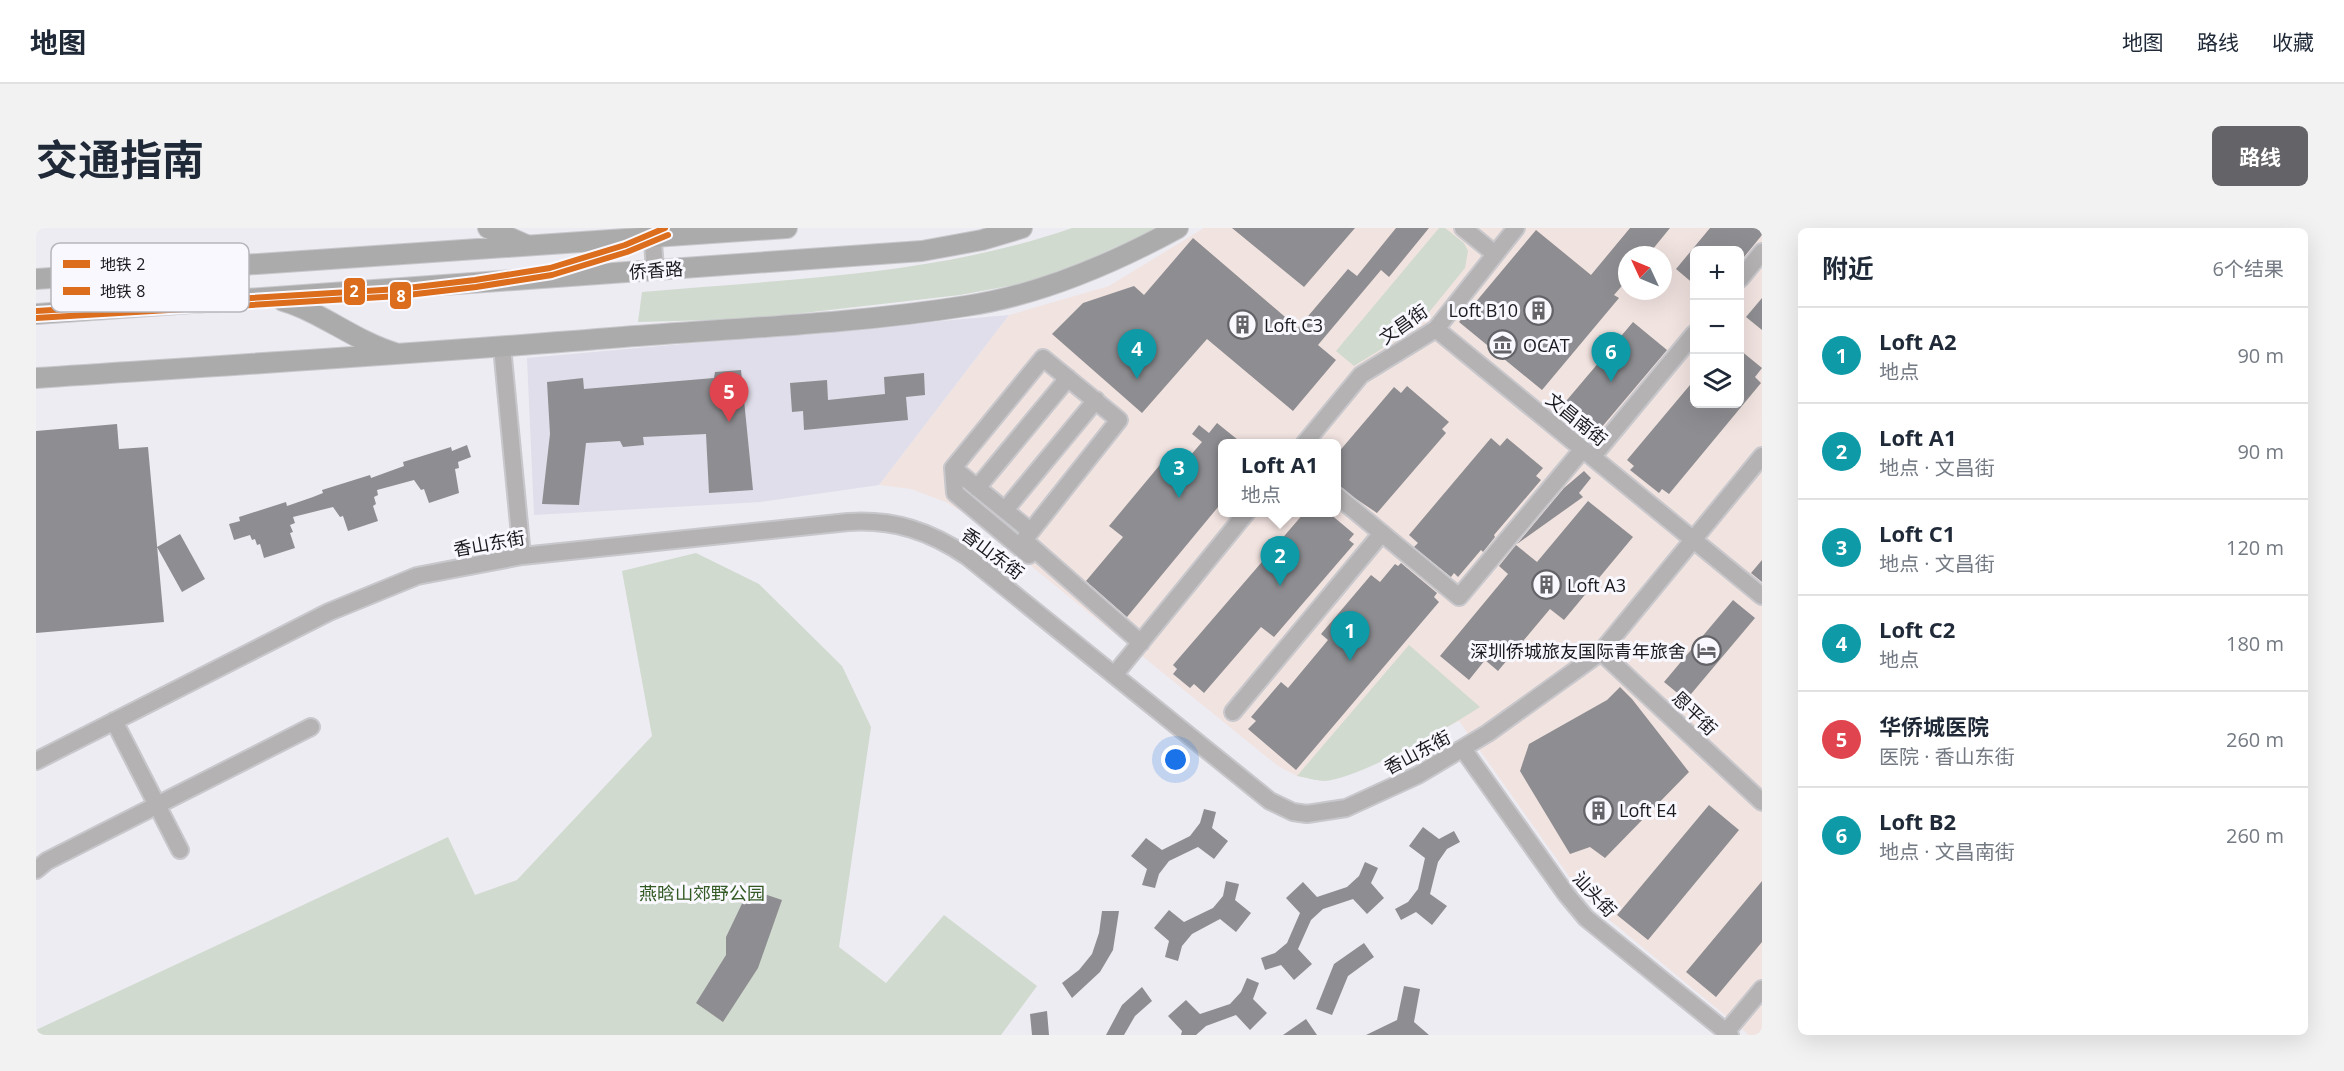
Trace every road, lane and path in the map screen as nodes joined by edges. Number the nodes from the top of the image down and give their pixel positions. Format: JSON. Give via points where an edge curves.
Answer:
{"nodes":[{"id":1,"x":488,"y":228,"type":"edge"},
{"id":2,"x":787,"y":228,"type":"edge"},
{"id":3,"x":1022,"y":228,"type":"edge"},
{"id":4,"x":1178,"y":228,"type":"edge"},
{"id":5,"x":1463,"y":228,"type":"edge"},
{"id":6,"x":1516,"y":228,"type":"edge"},
{"id":7,"x":715,"y":231,"type":"edge"},
{"id":8,"x":652,"y":232,"type":"edge"},
{"id":9,"x":529,"y":246,"type":"junction"},
{"id":10,"x":486,"y":249,"type":"junction"},
{"id":11,"x":1762,"y":252,"type":"edge"},
{"id":12,"x":1496,"y":254,"type":"junction"},
{"id":13,"x":724,"y":264,"type":"junction"},
{"id":14,"x":249,"y":265,"type":"edge"},
{"id":15,"x":655,"y":270,"type":"junction"},
{"id":16,"x":1744,"y":274,"type":"edge"},
{"id":17,"x":51,"y":278,"type":"edge"},
{"id":18,"x":36,"y":279,"type":"edge"},
{"id":19,"x":489,"y":282,"type":"junction"},
{"id":20,"x":274,"y":298,"type":"junction"},
{"id":21,"x":249,"y":300,"type":"edge"},
{"id":22,"x":66,"y":312,"type":"edge"},
{"id":23,"x":36,"y":314,"type":"edge"},
{"id":24,"x":1436,"y":329,"type":"junction"},
{"id":25,"x":1690,"y":340,"type":"edge"},
{"id":26,"x":502,"y":348,"type":"junction"},
{"id":27,"x":404,"y":356,"type":"junction"},
{"id":28,"x":36,"y":378,"type":"edge"},
{"id":29,"x":1068,"y":378,"type":"junction"},
{"id":30,"x":1096,"y":400,"type":"junction"},
{"id":31,"x":1308,"y":439,"type":"edge"},
{"id":32,"x":1588,"y":453,"type":"junction"},
{"id":33,"x":1762,"y":456,"type":"edge"},
{"id":34,"x":953,"y":468,"type":"junction"},
{"id":35,"x":978,"y":488,"type":"junction"},
{"id":36,"x":1341,"y":499,"type":"edge"},
{"id":37,"x":1005,"y":510,"type":"junction"},
{"id":38,"x":1244,"y":517,"type":"edge"},
{"id":39,"x":1029,"y":530,"type":"junction"},
{"id":40,"x":1382,"y":533,"type":"junction"},
{"id":41,"x":1694,"y":538,"type":"junction"},
{"id":42,"x":522,"y":556,"type":"junction"},
{"id":43,"x":1762,"y":596,"type":"edge"},
{"id":44,"x":1139,"y":645,"type":"junction"},
{"id":45,"x":1600,"y":652,"type":"junction"},
{"id":46,"x":1115,"y":674,"type":"junction"},
{"id":47,"x":1233,"y":712,"type":"dead end"},
{"id":48,"x":114,"y":721,"type":"junction"},
{"id":49,"x":311,"y":727,"type":"dead end"},
{"id":50,"x":1463,"y":749,"type":"junction"},
{"id":51,"x":36,"y":761,"type":"edge"},
{"id":52,"x":1762,"y":802,"type":"edge"},
{"id":53,"x":157,"y":805,"type":"junction"},
{"id":54,"x":180,"y":850,"type":"dead end"},
{"id":55,"x":36,"y":870,"type":"edge"},
{"id":56,"x":1762,"y":989,"type":"edge"},
{"id":57,"x":1728,"y":1033,"type":"edge"}],
"edges":[{"from":1,"to":9,"type":"main road"},
{"from":2,"to":7,"type":"main road","name":"侨香路"},
{"from":3,"to":13,"type":"main road","name":"侨香路","via":[[922,251]]},
{"from":4,"to":26,"type":"main road","via":[[1083,274],[967,306],[862,319]]},
{"from":5,"to":12,"type":"street"},
{"from":6,"to":12,"type":"street","name":"文昌街"},
{"from":7,"to":8,"type":"main road","name":"侨香路"},
{"from":7,"to":13,"type":"main road"},
{"from":8,"to":9,"type":"main road","name":"侨香路"},
{"from":8,"to":15,"type":"street"},
{"from":9,"to":10,"type":"main road","name":"侨香路"},
{"from":10,"to":14,"type":"main road","name":"侨香路"},
{"from":10,"to":19,"type":"main road"},
{"from":11,"to":16,"type":"street"},
{"from":12,"to":24,"type":"street","name":"文昌街"},
{"from":13,"to":15,"type":"main road","name":"侨香路"},
{"from":15,"to":19,"type":"main road","name":"侨香路"},
{"from":17,"to":18,"type":"main road","name":"侨香路"},
{"from":19,"to":20,"type":"main road","name":"侨香路"},
{"from":20,"to":21,"type":"main road","name":"侨香路"},
{"from":20,"to":27,"type":"main road","via":[[309,310],[370,343]]},
{"from":22,"to":23,"type":"main road","name":"侨香路"},
{"from":24,"to":31,"type":"street","name":"文昌街","via":[[1361,375]]},
{"from":24,"to":32,"type":"street","name":"文昌南街"},
{"from":25,"to":32,"type":"street"},
{"from":26,"to":27,"type":"main road"},
{"from":26,"to":42,"type":"street"},
{"from":27,"to":28,"type":"main road"},
{"from":29,"to":30,"type":"street"},
{"from":29,"to":34,"type":"street","via":[[1043,358]]},
{"from":29,"to":35,"type":"street"},
{"from":30,"to":37,"type":"street"},
{"from":30,"to":39,"type":"street","via":[[1119,420]]},
{"from":32,"to":40,"type":"street","via":[[1458,597]]},
{"from":32,"to":41,"type":"street","name":"文昌南街"},
{"from":33,"to":41,"type":"street","name":"香山东街"},
{"from":34,"to":35,"type":"street"},
{"from":34,"to":44,"type":"street","via":[[955,493]]},
{"from":35,"to":37,"type":"street"},
{"from":36,"to":40,"type":"street"},
{"from":37,"to":39,"type":"street"},
{"from":38,"to":44,"type":"street"},
{"from":39,"to":44,"type":"street","via":[[1024,540]]},
{"from":40,"to":47,"type":"street"},
{"from":41,"to":43,"type":"street","name":"文昌南街"},
{"from":41,"to":45,"type":"street","name":"香山东街"},
{"from":42,"to":46,"type":"street","name":"香山东街","via":[[848,522],[894,523],[932,535],[968,557]]},
{"from":42,"to":48,"type":"street","name":"香山东街","via":[[417,576],[374,592]]},
{"from":44,"to":46,"type":"street"},
{"from":45,"to":50,"type":"street","name":"香山东街"},
{"from":45,"to":52,"type":"street","name":"恩平街"},
{"from":46,"to":50,"type":"street","name":"香山东街","via":[[1260,794],[1293,812],[1319,814],[1346,808]]},
{"from":48,"to":51,"type":"street","name":"香山东街"},
{"from":48,"to":53,"type":"street"},
{"from":49,"to":53,"type":"street"},
{"from":50,"to":57,"type":"street","name":"汕头街","via":[[1586,918]]},
{"from":53,"to":54,"type":"street"},
{"from":53,"to":55,"type":"street"},
{"from":56,"to":57,"type":"street"}]}
